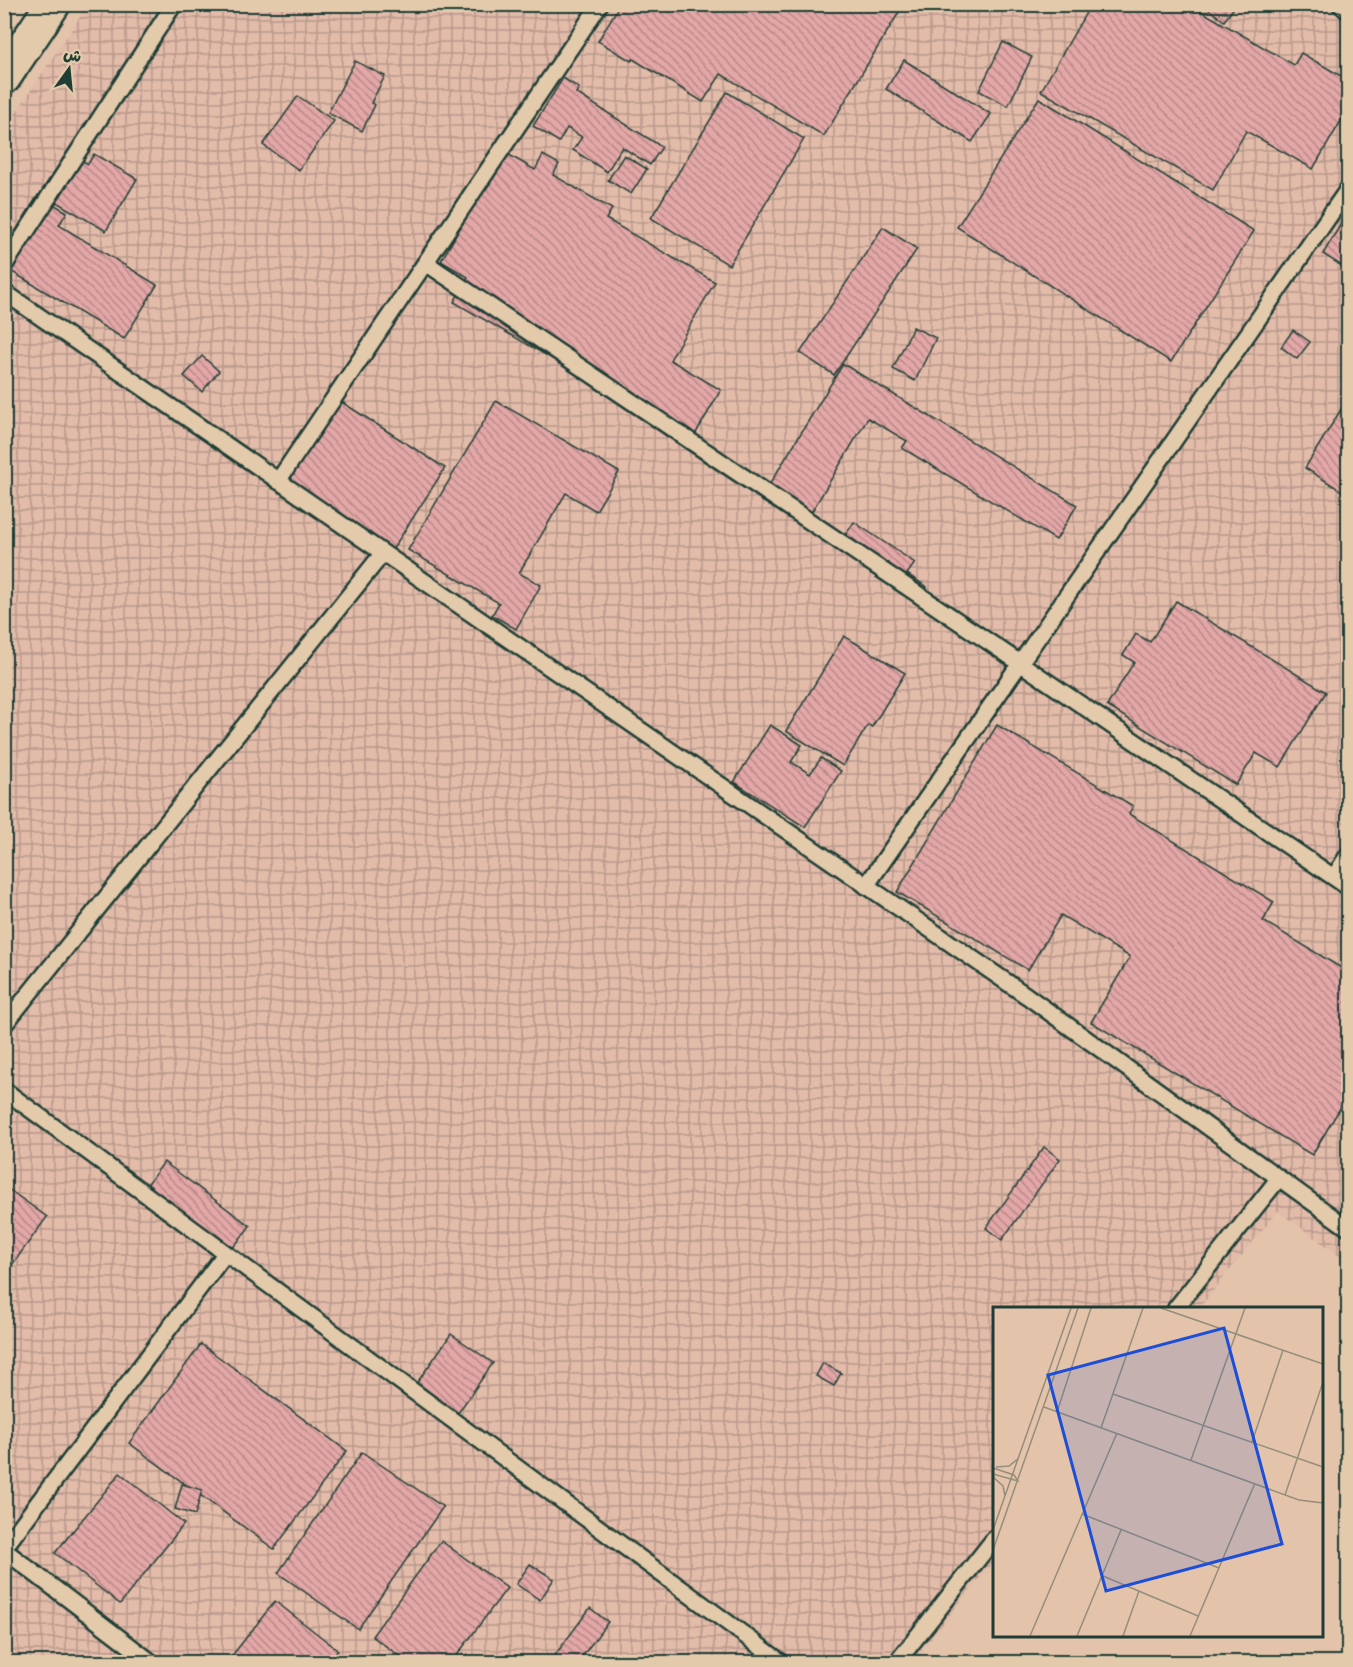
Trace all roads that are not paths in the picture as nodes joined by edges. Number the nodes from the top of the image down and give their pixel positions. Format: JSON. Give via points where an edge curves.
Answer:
{"nodes":[{"id":1,"x":53,"y":4,"type":"edge"},
{"id":2,"x":174,"y":4,"type":"edge"},
{"id":3,"x":600,"y":4,"type":"edge"},
{"id":4,"x":1340,"y":4,"type":"edge"},
{"id":5,"x":1348,"y":11,"type":"edge"},
{"id":6,"x":4,"y":77,"type":"edge"},
{"id":7,"x":1348,"y":189,"type":"edge"},
{"id":8,"x":426,"y":263,"type":"junction"},
{"id":9,"x":4,"y":266,"type":"edge"},
{"id":10,"x":4,"y":292,"type":"edge"},
{"id":11,"x":278,"y":481,"type":"junction"},
{"id":12,"x":383,"y":553,"type":"junction"},
{"id":13,"x":1020,"y":663,"type":"junction"},
{"id":14,"x":1348,"y":855,"type":"edge"},
{"id":15,"x":1334,"y":877,"type":"junction"},
{"id":16,"x":866,"y":886,"type":"junction"},
{"id":17,"x":1348,"y":887,"type":"edge"},
{"id":18,"x":4,"y":1025,"type":"edge"},
{"id":19,"x":4,"y":1090,"type":"edge"},
{"id":20,"x":1279,"y":1178,"type":"junction"},
{"id":21,"x":1348,"y":1228,"type":"edge"},
{"id":22,"x":225,"y":1254,"type":"junction"},
{"id":23,"x":1177,"y":1307,"type":"edge"},
{"id":24,"x":993,"y":1540,"type":"edge"},
{"id":25,"x":4,"y":1549,"type":"edge"},
{"id":26,"x":151,"y":1662,"type":"edge"},
{"id":27,"x":781,"y":1662,"type":"edge"},
{"id":28,"x":897,"y":1662,"type":"edge"}],
"edges":[{"from":1,"to":6,"type":"main road"},
{"from":2,"to":9,"type":"lane"},
{"from":3,"to":8,"type":"lane"},
{"from":4,"to":5,"type":"lane"},
{"from":7,"to":13,"type":"lane"},
{"from":8,"to":11,"type":"lane"},
{"from":8,"to":13,"type":"lane"},
{"from":10,"to":11,"type":"lane"},
{"from":11,"to":12,"type":"lane"},
{"from":12,"to":16,"type":"lane"},
{"from":12,"to":18,"type":"lane"},
{"from":13,"to":15,"type":"lane"},
{"from":13,"to":16,"type":"lane"},
{"from":14,"to":15,"type":"lane"},
{"from":15,"to":17,"type":"lane"},
{"from":16,"to":20,"type":"lane","via":[[1027,996]]},
{"from":19,"to":22,"type":"lane"},
{"from":20,"to":21,"type":"lane"},
{"from":20,"to":23,"type":"lane"},
{"from":22,"to":25,"type":"lane"},
{"from":22,"to":27,"type":"lane"},
{"from":24,"to":28,"type":"lane"},
{"from":25,"to":26,"type":"lane"}]}
